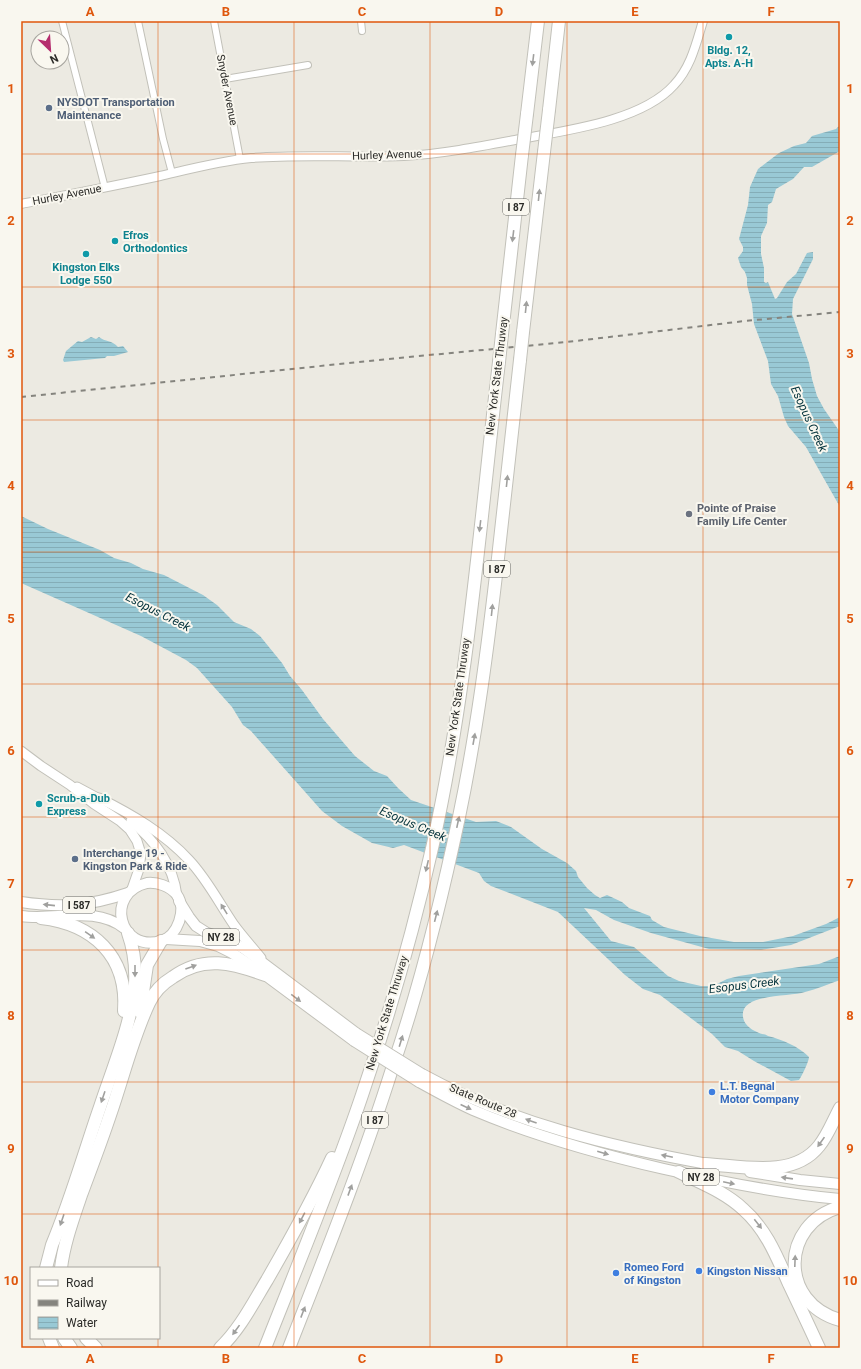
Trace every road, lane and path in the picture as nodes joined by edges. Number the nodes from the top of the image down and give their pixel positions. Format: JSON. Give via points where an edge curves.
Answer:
{"nodes":[{"id":1,"x":62,"y":21,"type":"edge"},
{"id":2,"x":138,"y":21,"type":"edge"},
{"id":3,"x":214,"y":21,"type":"edge"},
{"id":4,"x":361,"y":21,"type":"edge"},
{"id":5,"x":538,"y":21,"type":"edge"},
{"id":6,"x":559,"y":21,"type":"edge"},
{"id":7,"x":703,"y":21,"type":"edge"},
{"id":8,"x":362,"y":31,"type":"dead end"},
{"id":9,"x":308,"y":66,"type":"dead end"},
{"id":10,"x":226,"y":79,"type":"junction"},
{"id":11,"x":240,"y":159,"type":"junction"},
{"id":12,"x":172,"y":173,"type":"junction"},
{"id":13,"x":105,"y":188,"type":"junction"},
{"id":14,"x":21,"y":204,"type":"edge"},
{"id":15,"x":21,"y":750,"type":"edge"},
{"id":16,"x":70,"y":785,"type":"junction"},
{"id":17,"x":99,"y":798,"type":"junction"},
{"id":18,"x":130,"y":891,"type":"junction"},
{"id":19,"x":178,"y":898,"type":"junction"},
{"id":20,"x":21,"y":902,"type":"edge"},
{"id":21,"x":21,"y":916,"type":"edge"},
{"id":22,"x":41,"y":918,"type":"junction"},
{"id":23,"x":126,"y":931,"type":"junction"},
{"id":24,"x":164,"y":940,"type":"junction"},
{"id":25,"x":265,"y":969,"type":"junction"},
{"id":26,"x":135,"y":1039,"type":"junction"},
{"id":27,"x":115,"y":1060,"type":"junction"},
{"id":28,"x":420,"y":1078,"type":"junction"},
{"id":29,"x":362,"y":1095,"type":"junction"},
{"id":30,"x":840,"y":1108,"type":"edge"},
{"id":31,"x":705,"y":1164,"type":"junction"},
{"id":32,"x":679,"y":1172,"type":"junction"},
{"id":33,"x":840,"y":1184,"type":"edge"},
{"id":34,"x":840,"y":1199,"type":"edge"},
{"id":35,"x":840,"y":1207,"type":"edge"},
{"id":36,"x":68,"y":1232,"type":"junction"},
{"id":37,"x":49,"y":1266,"type":"edge"},
{"id":38,"x":62,"y":1267,"type":"edge"},
{"id":39,"x":840,"y":1320,"type":"edge"},
{"id":40,"x":58,"y":1339,"type":"edge"},
{"id":41,"x":65,"y":1339,"type":"edge"},
{"id":42,"x":87,"y":1339,"type":"edge"},
{"id":43,"x":63,"y":1348,"type":"edge"},
{"id":44,"x":71,"y":1348,"type":"edge"},
{"id":45,"x":96,"y":1348,"type":"edge"},
{"id":46,"x":220,"y":1348,"type":"edge"},
{"id":47,"x":265,"y":1348,"type":"edge"},
{"id":48,"x":289,"y":1348,"type":"edge"},
{"id":49,"x":819,"y":1348,"type":"edge"}],
"edges":[{"from":1,"to":13,"type":"street"},
{"from":2,"to":12,"type":"street"},
{"from":3,"to":10,"type":"street","name":"Snyder Avenue"},
{"from":4,"to":8,"type":"street"},
{"from":5,"to":29,"type":"highway","name":"New York State Thruway","number":"I 87","one_way":true,"bridge":true,"via":[[457,714],[423,882],[402,966]]},
{"from":48,"to":6,"type":"highway","name":"New York State Thruway","number":"I 87","one_way":true,"bridge":true,"via":[[343,1208],[416,994],[444,887],[467,777],[485,665]]},
{"from":7,"to":11,"type":"street","name":"Hurley Avenue","via":[[685,72],[674,86],[650,103],[615,118],[554,133],[433,154]]},
{"from":9,"to":10,"type":"street"},
{"from":10,"to":11,"type":"street","name":"Snyder Avenue"},
{"from":11,"to":12,"type":"street","name":"Hurley Avenue"},
{"from":12,"to":13,"type":"street","name":"Hurley Avenue"},
{"from":13,"to":14,"type":"street","name":"Hurley Avenue"},
{"from":15,"to":16,"type":"main road"},
{"from":16,"to":17,"type":"main road"},
{"from":16,"to":18,"type":"main road","via":[[120,822],[134,836],[141,854],[139,869]]},
{"from":17,"to":19,"type":"main road","via":[[136,825],[157,847],[171,870]]},
{"from":25,"to":17,"type":"main road","one_way":true,"via":[[188,858],[158,833]]},
{"from":18,"to":19,"type":"highway","via":[[147,883],[157,883],[171,890]]},
{"from":18,"to":20,"type":"highway","number":"I 587","one_way":true,"via":[[111,899],[82,905],[55,906]]},
{"from":18,"to":23,"type":"highway","via":[[123,902],[121,912]]},
{"from":19,"to":24,"type":"highway","via":[[181,913],[179,923]]},
{"from":19,"to":25,"type":"highway","name":"State Route 28","number":"NY 28","via":[[196,926],[207,933],[236,943]]},
{"from":21,"to":22,"type":"highway","number":"I 587"},
{"from":22,"to":23,"type":"highway","number":"I 587","via":[[89,914],[105,918]]},
{"from":22,"to":27,"type":"highway","one_way":true,"via":[[64,921],[81,929],[102,945],[116,964],[122,979],[125,1003]]},
{"from":23,"to":24,"type":"highway","via":[[144,942]]},
{"from":23,"to":27,"type":"highway","one_way":true,"via":[[134,955],[134,985],[129,1016]]},
{"from":24,"to":25,"type":"highway","name":"State Route 28","number":"NY 28","via":[[200,941],[218,946]]},
{"from":24,"to":26,"type":"highway","via":[[147,965]]},
{"from":26,"to":25,"type":"highway","one_way":true,"via":[[149,1003],[158,989],[189,968],[226,963]]},
{"from":25,"to":28,"type":"highway","name":"State Route 28","number":"NY 28","bridge":true,"via":[[355,1037]]},
{"from":26,"to":36,"type":"highway"},
{"from":27,"to":37,"type":"highway","one_way":true,"via":[[52,1245]]},
{"from":31,"to":28,"type":"highway","name":"State Route 28","number":"NY 28","one_way":true,"via":[[612,1144],[538,1123]]},
{"from":28,"to":32,"type":"highway","name":"State Route 28","number":"NY 28","one_way":true,"via":[[472,1109],[536,1133]]},
{"from":29,"to":46,"type":"highway","one_way":true,"via":[[288,1243],[237,1330]]},
{"from":29,"to":47,"type":"highway","name":"New York State Thruway","number":"I 87","via":[[332,1180]]},
{"from":30,"to":31,"type":"highway","one_way":true,"via":[[818,1147],[796,1164],[775,1168]]},
{"from":33,"to":31,"type":"highway","name":"State Route 28","number":"NY 28","one_way":true},
{"from":32,"to":34,"type":"highway","name":"State Route 28","number":"NY 28","one_way":true,"via":[[767,1190]]},
{"from":32,"to":49,"type":"highway","one_way":true,"via":[[730,1198],[756,1221],[766,1235]]},
{"from":39,"to":35,"type":"highway","one_way":true,"via":[[822,1313],[809,1302],[800,1288],[794,1262],[798,1243],[809,1226],[823,1214]]},
{"from":36,"to":37,"type":"highway"},
{"from":36,"to":38,"type":"highway"},
{"from":40,"to":43,"type":"highway"},
{"from":41,"to":44,"type":"highway"},
{"from":42,"to":45,"type":"highway"}]}
